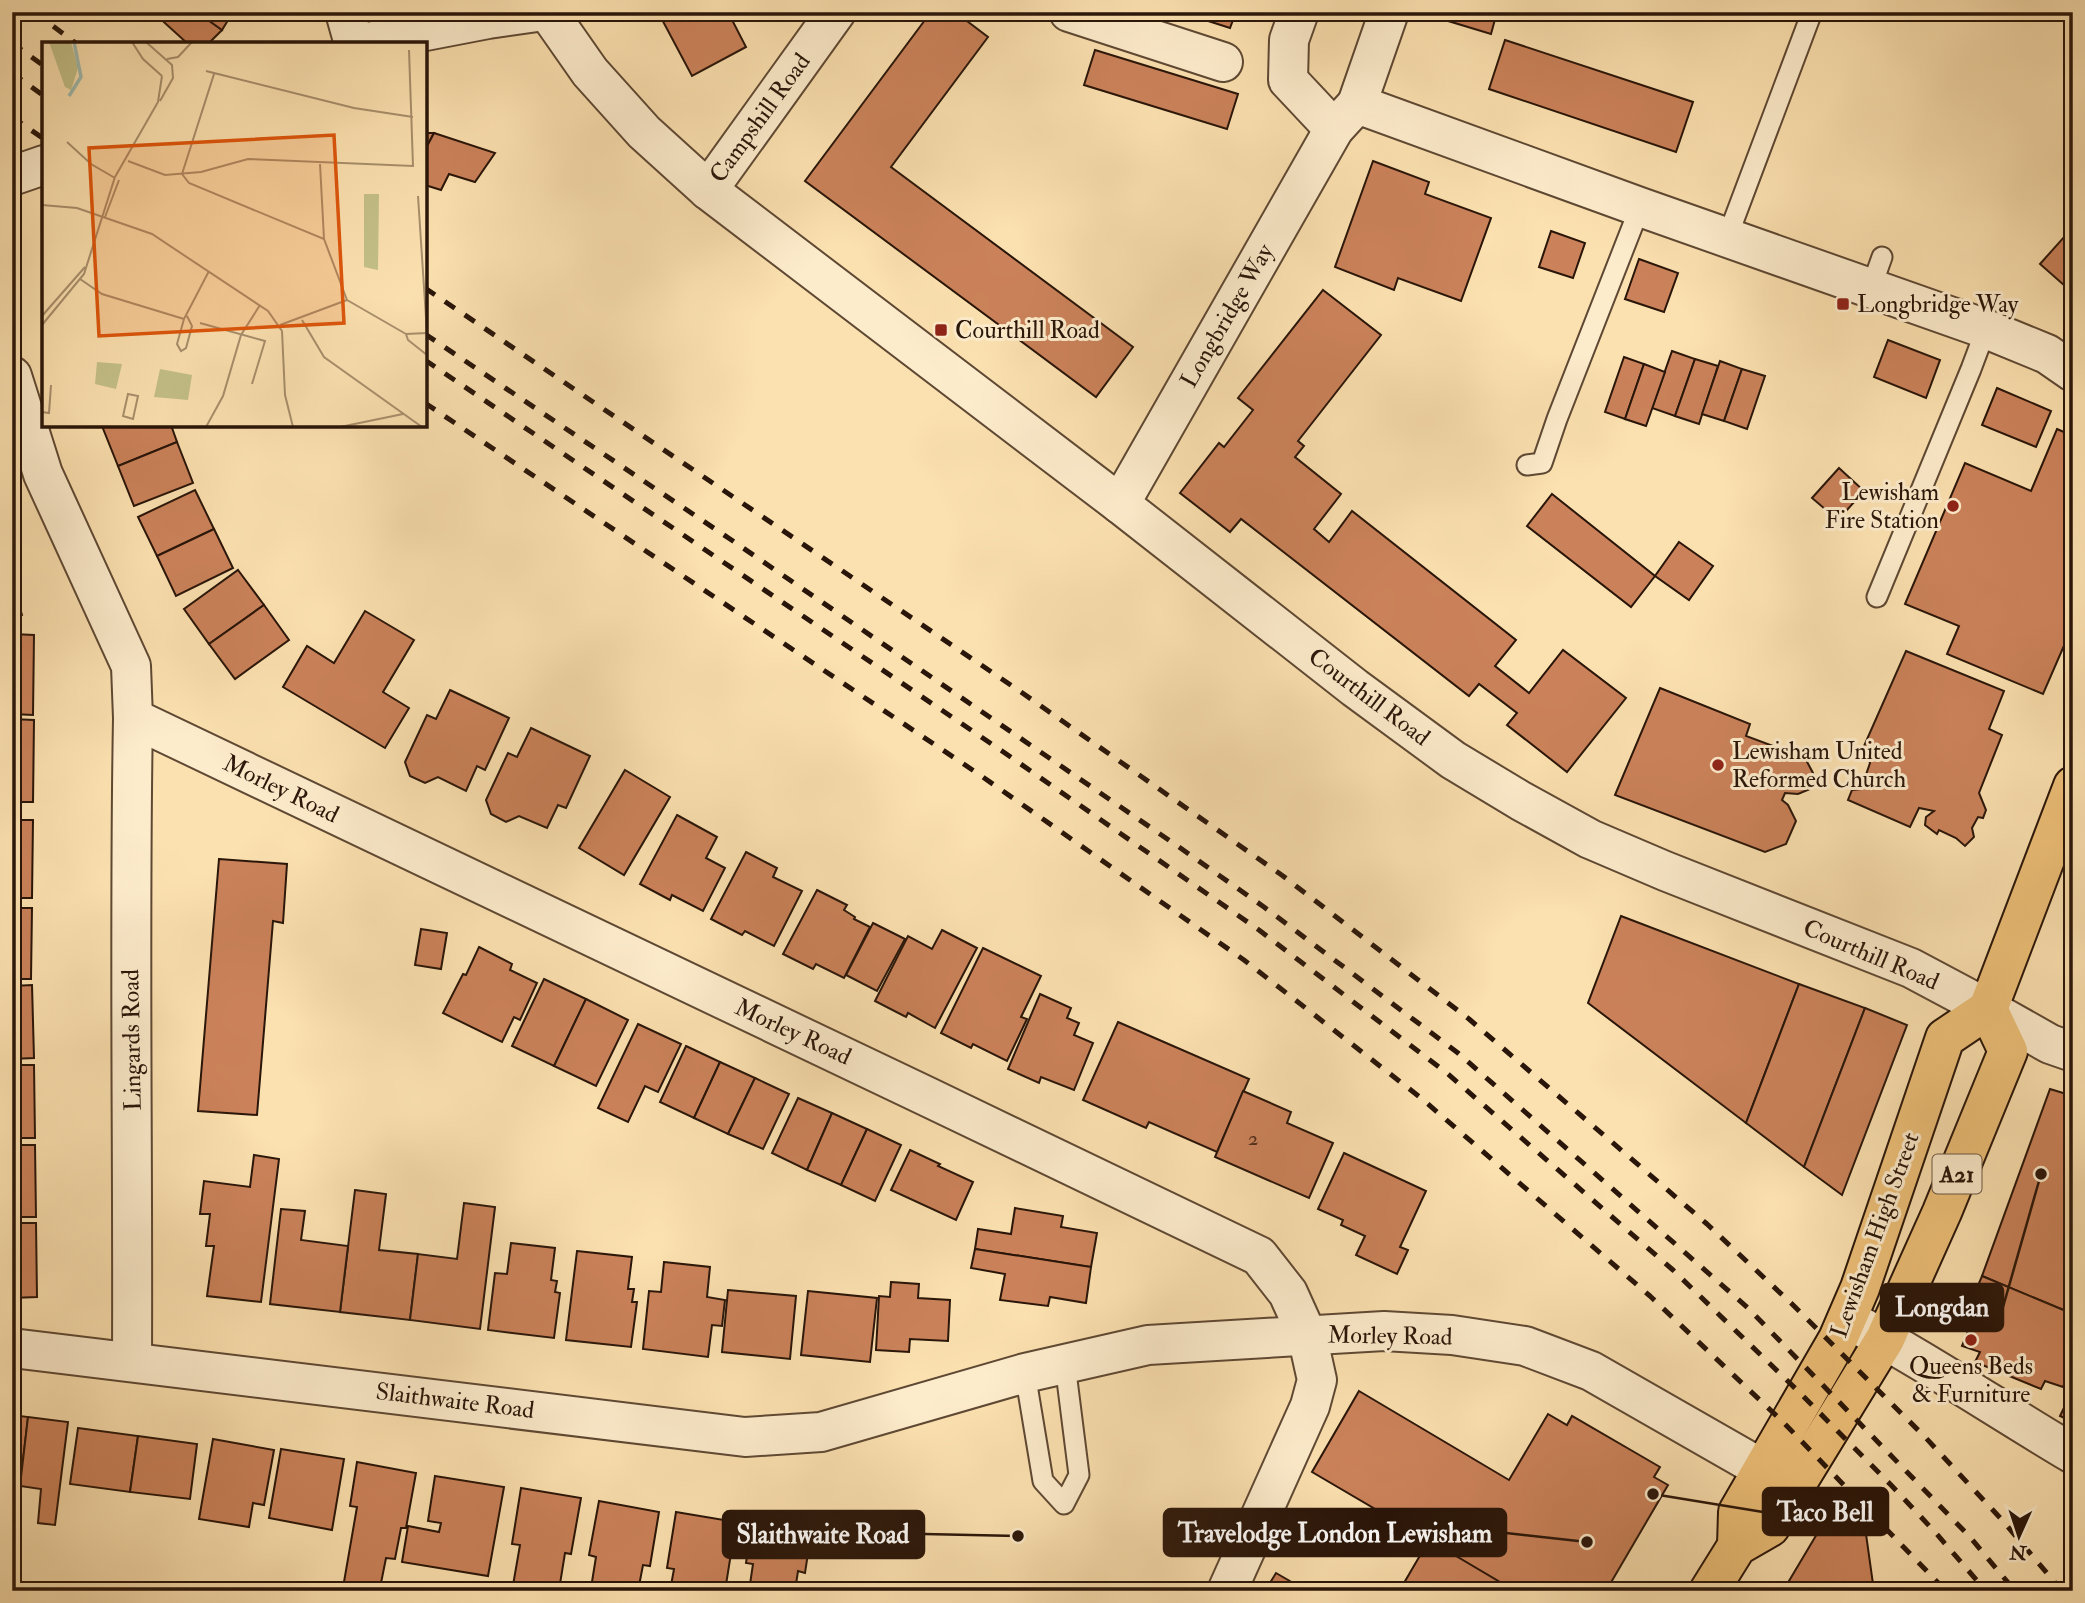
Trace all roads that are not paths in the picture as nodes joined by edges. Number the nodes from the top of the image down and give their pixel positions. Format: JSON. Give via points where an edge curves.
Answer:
{"nodes":[{"id":1,"x":345,"y":12,"type":"edge"},
{"id":2,"x":537,"y":12,"type":"edge"},
{"id":3,"x":548,"y":12,"type":"edge"},
{"id":4,"x":836,"y":12,"type":"edge"},
{"id":5,"x":1069,"y":12,"type":"edge"},
{"id":6,"x":1299,"y":12,"type":"edge"},
{"id":7,"x":1389,"y":12,"type":"edge"},
{"id":8,"x":1812,"y":12,"type":"edge"},
{"id":9,"x":355,"y":42,"type":"edge"},
{"id":10,"x":367,"y":42,"type":"edge"},
{"id":11,"x":1223,"y":62,"type":"dead end"},
{"id":12,"x":1345,"y":116,"type":"junction"},
{"id":13,"x":708,"y":190,"type":"junction"},
{"id":14,"x":1640,"y":207,"type":"junction"},
{"id":15,"x":1727,"y":238,"type":"junction"},
{"id":16,"x":1986,"y":329,"type":"junction"},
{"id":17,"x":2073,"y":373,"type":"edge"},
{"id":18,"x":12,"y":376,"type":"edge"},
{"id":19,"x":1527,"y":465,"type":"dead end"},
{"id":20,"x":1120,"y":504,"type":"junction"},
{"id":21,"x":1877,"y":597,"type":"dead end"},
{"id":22,"x":133,"y":718,"type":"junction"},
{"id":23,"x":2073,"y":786,"type":"edge"},
{"id":24,"x":1987,"y":1009,"type":"junction"},
{"id":25,"x":2073,"y":1052,"type":"edge"},
{"id":26,"x":1847,"y":1319,"type":"junction"},
{"id":27,"x":1307,"y":1335,"type":"junction"},
{"id":28,"x":1885,"y":1339,"type":"junction"},
{"id":29,"x":12,"y":1348,"type":"edge"},
{"id":30,"x":132,"y":1361,"type":"junction"},
{"id":31,"x":1065,"y":1364,"type":"junction"},
{"id":32,"x":1026,"y":1373,"type":"junction"},
{"id":33,"x":2073,"y":1454,"type":"edge"},
{"id":34,"x":1764,"y":1469,"type":"junction"},
{"id":35,"x":1737,"y":1546,"type":"junction"},
{"id":36,"x":1227,"y":1591,"type":"edge"},
{"id":37,"x":1709,"y":1591,"type":"edge"}],
"edges":[{"from":1,"to":9,"type":"street"},
{"from":2,"to":10,"type":"street"},
{"from":3,"to":13,"type":"street","name":"Courthill Road","via":[[590,72],[644,132]]},
{"from":4,"to":13,"type":"street","name":"Campshill Road"},
{"from":5,"to":11,"type":"street"},
{"from":6,"to":12,"type":"street","via":[[1289,40],[1288,80]]},
{"from":7,"to":12,"type":"street","name":"Longbridge Way"},
{"from":8,"to":15,"type":"lane"},
{"from":12,"to":14,"type":"street"},
{"from":12,"to":20,"type":"street","name":"Longbridge Way"},
{"from":13,"to":20,"type":"street","name":"Courthill Road"},
{"from":14,"to":15,"type":"street"},
{"from":14,"to":19,"type":"lane","via":[[1542,463]]},
{"from":15,"to":16,"type":"street","via":[[1876,272]]},
{"from":16,"to":17,"type":"street","via":[[2047,355]]},
{"from":16,"to":21,"type":"lane"},
{"from":18,"to":22,"type":"street","via":[[43,474],[131,666]]},
{"from":20,"to":24,"type":"street","name":"Courthill Road","via":[[1355,688],[1453,760],[1521,801],[1590,839],[1911,968]]},
{"from":22,"to":27,"type":"street","name":"Morley Road","via":[[1259,1256],[1288,1293]]},
{"from":22,"to":30,"type":"street","name":"Lingards Road"},
{"from":23,"to":24,"type":"highway"},
{"from":24,"to":25,"type":"street","name":"Courthill Road"},
{"from":24,"to":26,"type":"highway","name":"Lewisham High Street","number":"A21","via":[[1945,1038]]},
{"from":24,"to":28,"type":"highway","name":"Lewisham High Street","number":"A21","via":[[2008,1051]]},
{"from":26,"to":28,"type":"street"},
{"from":26,"to":34,"type":"highway","name":"Lewisham High Street","number":"A21"},
{"from":27,"to":31,"type":"street","name":"Slaithwaite Road","via":[[1148,1345]]},
{"from":27,"to":34,"type":"street","name":"Morley Road","via":[[1384,1331],[1525,1346],[1591,1371]]},
{"from":27,"to":36,"type":"street","via":[[1317,1380],[1310,1406]]},
{"from":28,"to":33,"type":"street"},
{"from":28,"to":35,"type":"highway","name":"Lewisham High Street","number":"A21","via":[[1770,1527]]},
{"from":29,"to":30,"type":"street","name":"Slaithwaite Road"},
{"from":30,"to":32,"type":"street","name":"Slaithwaite Road","via":[[745,1437],[821,1432]]},
{"from":31,"to":32,"type":"street","name":"Slaithwaite Road"},
{"from":31,"to":32,"type":"lane","via":[[1079,1475],[1064,1504],[1043,1481]]},
{"from":34,"to":35,"type":"highway","name":"Lewisham High Street","number":"A21","via":[[1738,1512]]},
{"from":35,"to":37,"type":"highway","name":"Lewisham High Street","number":"A21"}]}
